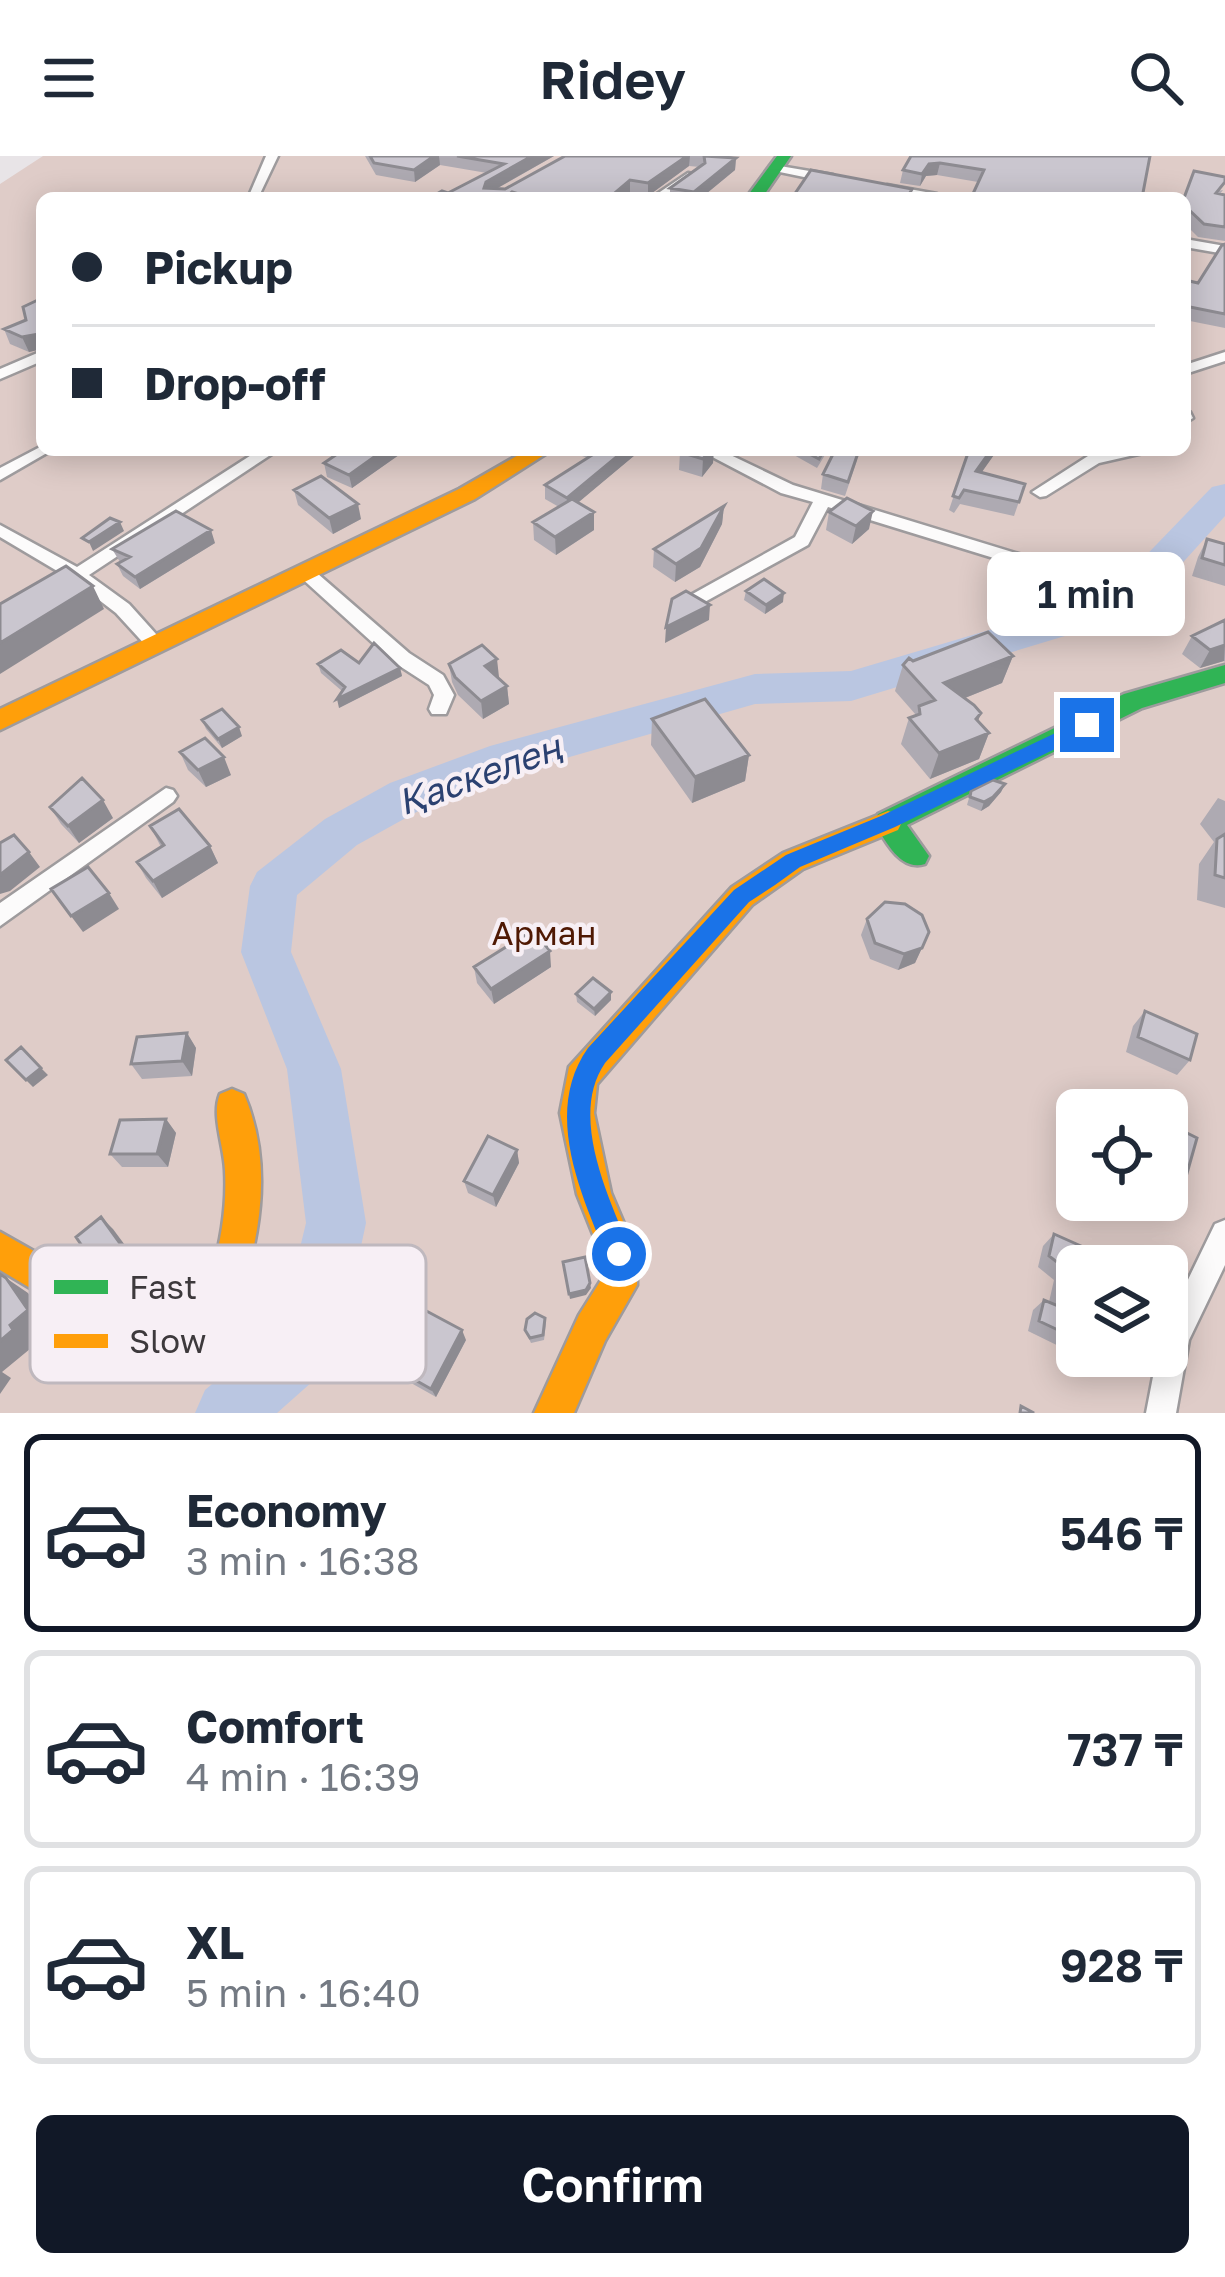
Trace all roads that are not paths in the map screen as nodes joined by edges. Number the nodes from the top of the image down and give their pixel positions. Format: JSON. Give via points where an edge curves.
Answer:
{"nodes":[{"id":1,"x":272,"y":156,"type":"edge"},
{"id":2,"x":780,"y":162,"type":"edge"},
{"id":3,"x":696,"y":172,"type":"edge"},
{"id":4,"x":826,"y":178,"type":"junction"},
{"id":5,"x":848,"y":182,"type":"edge"},
{"id":6,"x":871,"y":186,"type":"edge"},
{"id":7,"x":255,"y":192,"type":"edge"},
{"id":8,"x":666,"y":192,"type":"edge"},
{"id":9,"x":758,"y":192,"type":"edge"},
{"id":10,"x":817,"y":192,"type":"edge"},
{"id":11,"x":904,"y":192,"type":"edge"},
{"id":12,"x":1191,"y":244,"type":"edge"},
{"id":13,"x":1225,"y":250,"type":"edge"},
{"id":14,"x":1225,"y":356,"type":"edge"},
{"id":15,"x":36,"y":358,"type":"edge"},
{"id":16,"x":1191,"y":368,"type":"edge"},
{"id":17,"x":0,"y":375,"type":"edge"},
{"id":18,"x":36,"y":455,"type":"edge"},
{"id":19,"x":261,"y":456,"type":"edge"},
{"id":20,"x":532,"y":456,"type":"edge"},
{"id":21,"x":719,"y":456,"type":"edge"},
{"id":22,"x":1108,"y":456,"type":"edge"},
{"id":23,"x":0,"y":475,"type":"edge"},
{"id":24,"x":1040,"y":492,"type":"dead end"},
{"id":25,"x":823,"y":500,"type":"junction"},
{"id":26,"x":0,"y":530,"type":"edge"},
{"id":27,"x":1052,"y":570,"type":"dead end"},
{"id":28,"x":304,"y":571,"type":"junction"},
{"id":29,"x":79,"y":574,"type":"junction"},
{"id":30,"x":40,"y":599,"type":"edge"},
{"id":31,"x":695,"y":600,"type":"edge"},
{"id":32,"x":156,"y":644,"type":"junction"},
{"id":33,"x":1225,"y":674,"type":"edge"},
{"id":34,"x":439,"y":710,"type":"dead end"},
{"id":35,"x":0,"y":720,"type":"edge"},
{"id":36,"x":166,"y":796,"type":"dead end"},
{"id":37,"x":888,"y":822,"type":"junction"},
{"id":38,"x":914,"y":856,"type":"dead end"},
{"id":39,"x":0,"y":916,"type":"edge"},
{"id":40,"x":232,"y":1105,"type":"dead end"},
{"id":41,"x":1225,"y":1234,"type":"edge"},
{"id":42,"x":241,"y":1245,"type":"edge"},
{"id":43,"x":0,"y":1250,"type":"edge"},
{"id":44,"x":30,"y":1268,"type":"edge"},
{"id":45,"x":554,"y":1413,"type":"edge"},
{"id":46,"x":1161,"y":1413,"type":"edge"}],
"edges":[{"from":1,"to":7,"type":"street"},
{"from":2,"to":4,"type":"street"},
{"from":2,"to":9,"type":"street"},
{"from":3,"to":8,"type":"street"},
{"from":4,"to":5,"type":"street"},
{"from":4,"to":10,"type":"street"},
{"from":6,"to":11,"type":"street"},
{"from":12,"to":13,"type":"street"},
{"from":14,"to":16,"type":"street"},
{"from":15,"to":17,"type":"street"},
{"from":18,"to":23,"type":"street"},
{"from":19,"to":29,"type":"street"},
{"from":20,"to":28,"type":"street"},
{"from":21,"to":25,"type":"street"},
{"from":22,"to":24,"type":"street"},
{"from":25,"to":27,"type":"street"},
{"from":25,"to":31,"type":"street","via":[[802,541]]},
{"from":26,"to":29,"type":"street"},
{"from":28,"to":32,"type":"street"},
{"from":28,"to":34,"type":"street","via":[[436,680],[444,695]]},
{"from":29,"to":30,"type":"street"},
{"from":29,"to":32,"type":"street"},
{"from":32,"to":35,"type":"street"},
{"from":33,"to":37,"type":"street","via":[[1133,701]]},
{"from":36,"to":39,"type":"street"},
{"from":37,"to":38,"type":"street"},
{"from":37,"to":45,"type":"street","via":[[793,861],[742,896],[581,1078],[577,1113],[594,1194],[619,1254],[619,1285]]},
{"from":40,"to":42,"type":"street","via":[[245,1156]]},
{"from":41,"to":46,"type":"street","via":[[1175,1338]]},
{"from":43,"to":44,"type":"street"}]}
